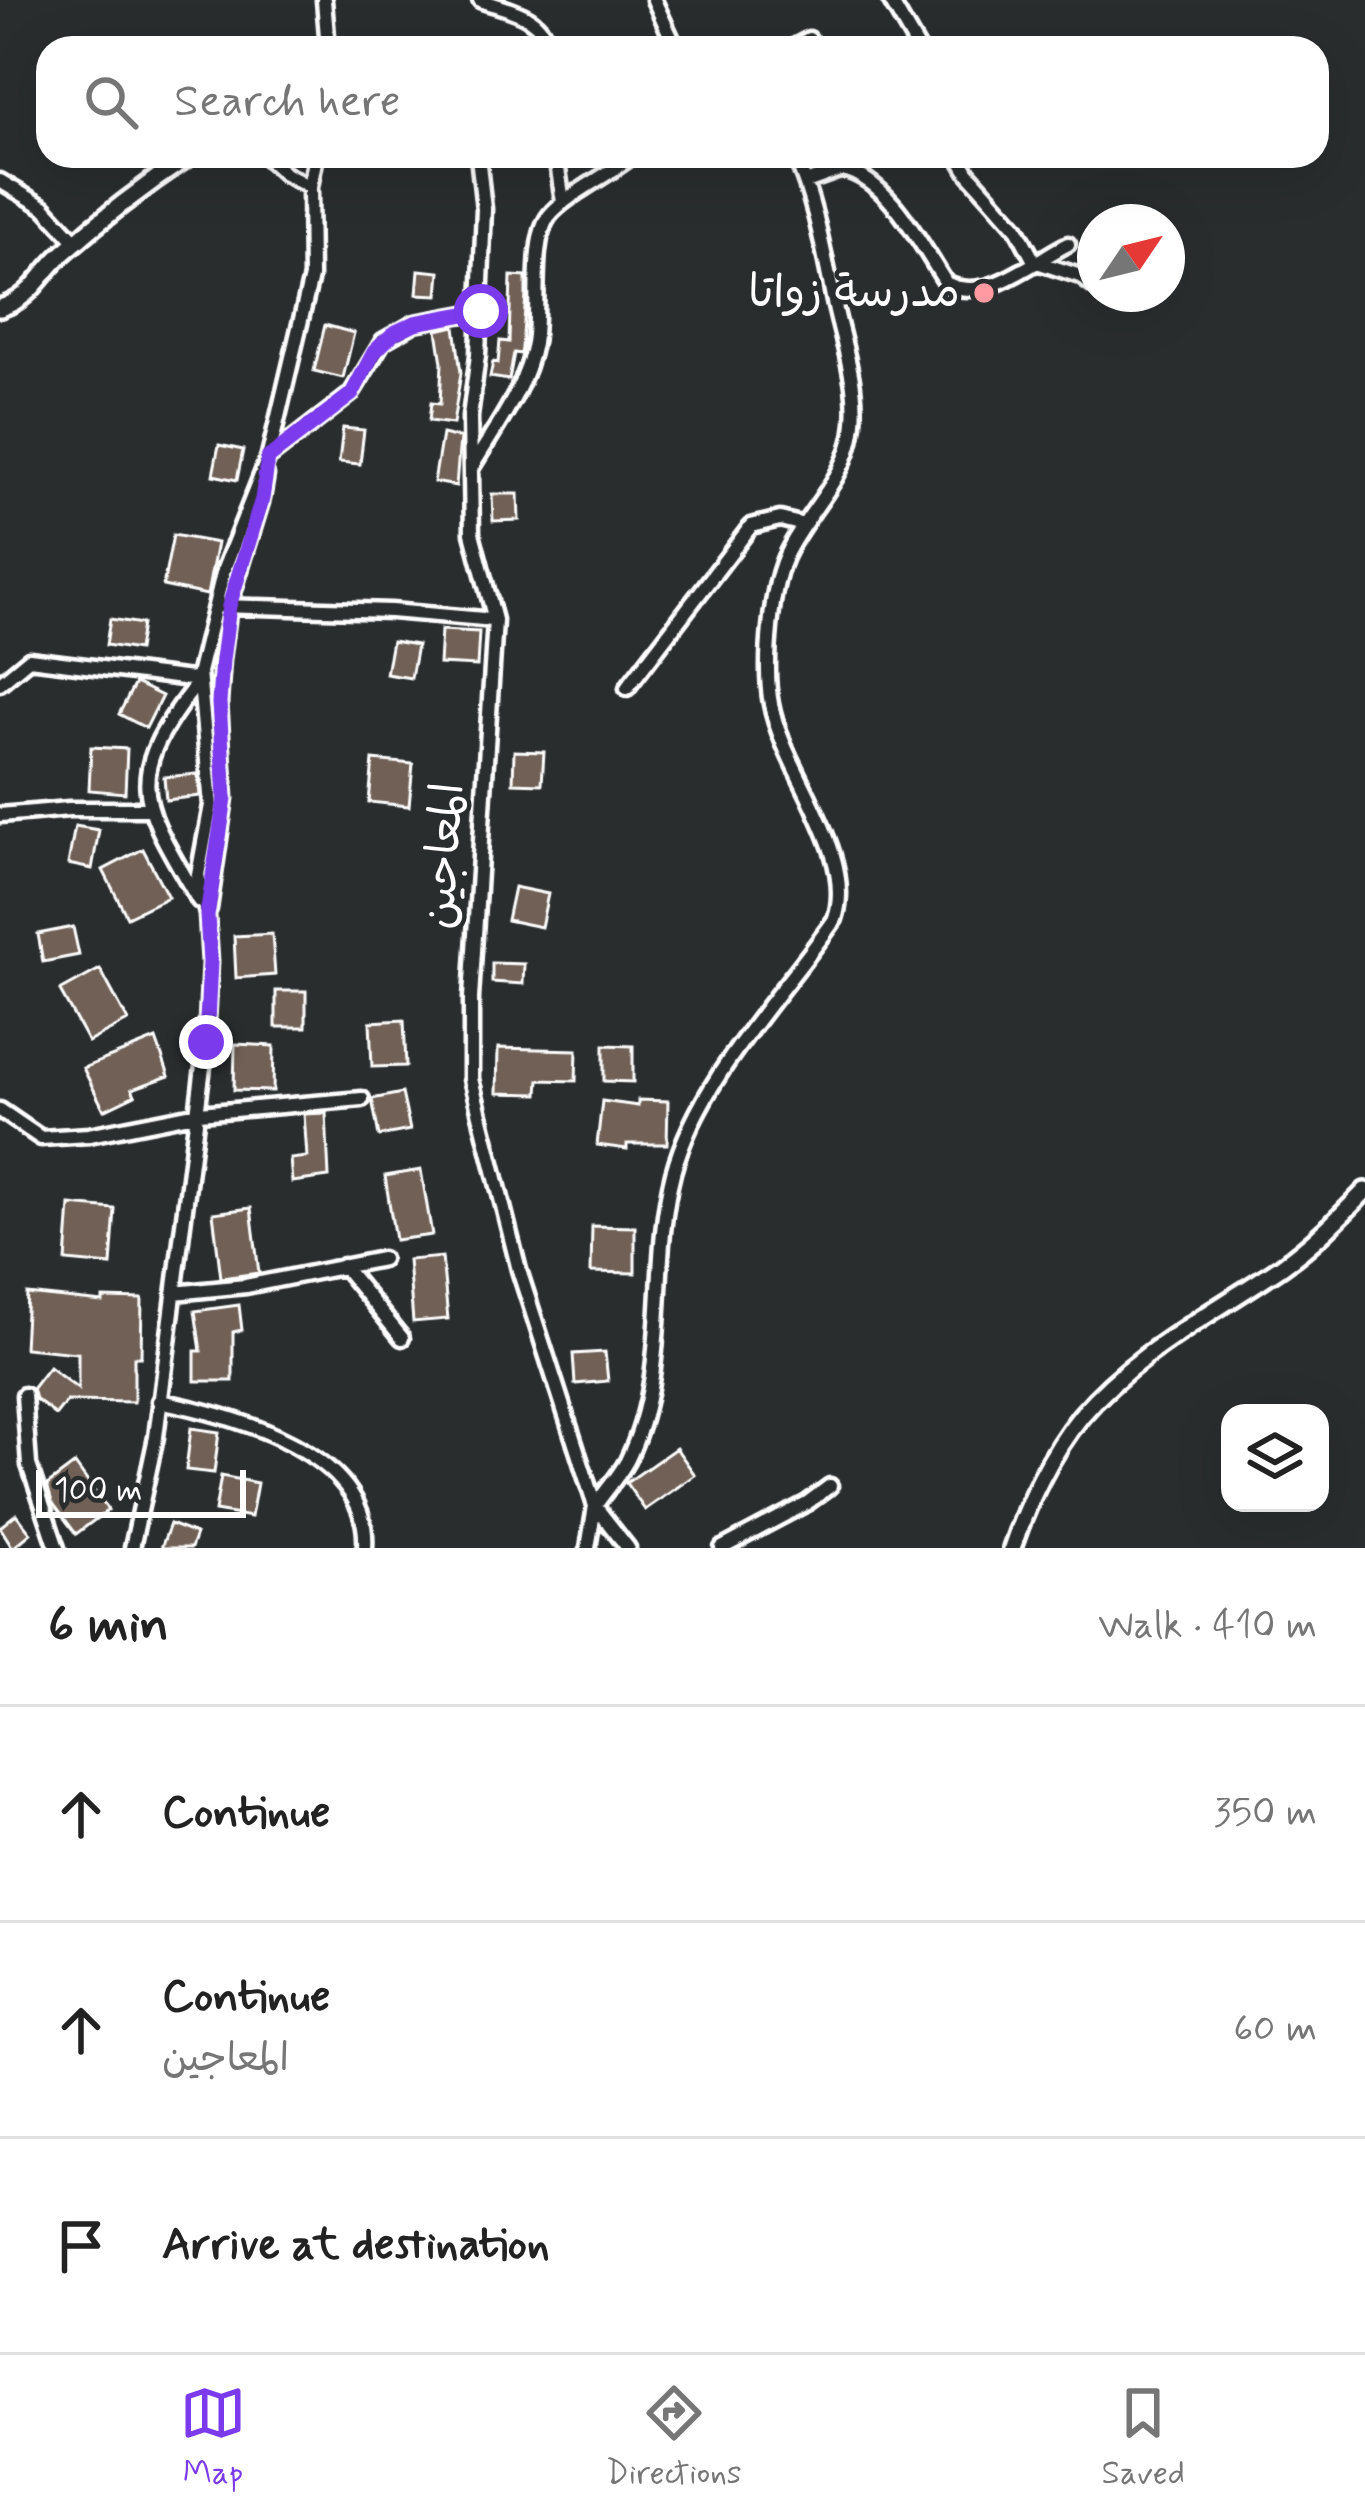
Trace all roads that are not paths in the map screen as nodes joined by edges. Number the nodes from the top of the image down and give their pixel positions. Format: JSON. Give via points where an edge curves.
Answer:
{"nodes":[{"id":1,"x":325,"y":0,"type":"edge"},
{"id":2,"x":480,"y":0,"type":"edge"},
{"id":3,"x":654,"y":0,"type":"edge"},
{"id":4,"x":890,"y":0,"type":"edge"},
{"id":5,"x":327,"y":36,"type":"edge"},
{"id":6,"x":544,"y":36,"type":"edge"},
{"id":7,"x":670,"y":36,"type":"edge"},
{"id":8,"x":911,"y":36,"type":"edge"},
{"id":9,"x":172,"y":168,"type":"edge"},
{"id":10,"x":278,"y":168,"type":"edge"},
{"id":11,"x":314,"y":168,"type":"edge"},
{"id":12,"x":479,"y":168,"type":"edge"},
{"id":13,"x":558,"y":168,"type":"edge"},
{"id":14,"x":618,"y":168,"type":"edge"},
{"id":15,"x":800,"y":168,"type":"edge"},
{"id":16,"x":966,"y":168,"type":"edge"},
{"id":17,"x":0,"y":181,"type":"edge"},
{"id":18,"x":806,"y":182,"type":"junction"},
{"id":19,"x":310,"y":188,"type":"junction"},
{"id":20,"x":563,"y":202,"type":"junction"},
{"id":21,"x":76,"y":242,"type":"junction"},
{"id":22,"x":1067,"y":244,"type":"dead end"},
{"id":23,"x":1034,"y":261,"type":"junction"},
{"id":24,"x":1077,"y":276,"type":"edge"},
{"id":25,"x":0,"y":308,"type":"edge"},
{"id":26,"x":481,"y":311,"type":"junction"},
{"id":27,"x":268,"y":458,"type":"junction"},
{"id":28,"x":472,"y":469,"type":"junction"},
{"id":29,"x":804,"y":525,"type":"junction"},
{"id":30,"x":222,"y":606,"type":"junction"},
{"id":31,"x":495,"y":620,"type":"junction"},
{"id":32,"x":200,"y":680,"type":"junction"},
{"id":33,"x":0,"y":683,"type":"edge"},
{"id":34,"x":627,"y":688,"type":"dead end"},
{"id":35,"x":148,"y":808,"type":"junction"},
{"id":36,"x":0,"y":815,"type":"edge"},
{"id":37,"x":207,"y":915,"type":"junction"},
{"id":38,"x":362,"y":1100,"type":"dead end"},
{"id":39,"x":0,"y":1110,"type":"edge"},
{"id":40,"x":199,"y":1112,"type":"junction"},
{"id":41,"x":1365,"y":1192,"type":"edge"},
{"id":42,"x":382,"y":1259,"type":"dead end"},
{"id":43,"x":343,"y":1266,"type":"junction"},
{"id":44,"x":174,"y":1293,"type":"junction"},
{"id":45,"x":402,"y":1338,"type":"dead end"},
{"id":46,"x":24,"y":1395,"type":"dead end"},
{"id":47,"x":159,"y":1401,"type":"junction"},
{"id":48,"x":830,"y":1486,"type":"dead end"},
{"id":49,"x":595,"y":1506,"type":"junction"},
{"id":50,"x":57,"y":1548,"type":"edge"},
{"id":51,"x":132,"y":1548,"type":"edge"},
{"id":52,"x":365,"y":1548,"type":"edge"},
{"id":53,"x":588,"y":1548,"type":"edge"},
{"id":54,"x":628,"y":1548,"type":"edge"},
{"id":55,"x":722,"y":1548,"type":"edge"},
{"id":56,"x":1012,"y":1548,"type":"edge"}],
"edges":[{"from":1,"to":5,"type":"street"},
{"from":2,"to":6,"type":"street","via":[[531,18]]},
{"from":3,"to":7,"type":"street"},
{"from":4,"to":8,"type":"street"},
{"from":9,"to":21,"type":"street"},
{"from":10,"to":19,"type":"street"},
{"from":11,"to":19,"type":"street"},
{"from":12,"to":26,"type":"street","name":"المعاجين"},
{"from":13,"to":20,"type":"street"},
{"from":14,"to":20,"type":"street"},
{"from":15,"to":18,"type":"street"},
{"from":16,"to":23,"type":"street"},
{"from":17,"to":21,"type":"street","via":[[44,207]]},
{"from":18,"to":23,"type":"street","via":[[842,169],[871,183],[958,290],[977,291]]},
{"from":18,"to":29,"type":"street","via":[[855,410],[836,478]]},
{"from":19,"to":27,"type":"street","via":[[311,277]]},
{"from":20,"to":28,"type":"street","via":[[538,236],[534,344],[524,376]]},
{"from":21,"to":25,"type":"street","via":[[33,291]]},
{"from":22,"to":23,"type":"street"},
{"from":23,"to":24,"type":"street"},
{"from":26,"to":27,"type":"street","via":[[394,333],[352,394]]},
{"from":26,"to":28,"type":"street","name":"المعاجين"},
{"from":27,"to":30,"type":"street","via":[[262,499]]},
{"from":28,"to":31,"type":"street","name":"المعاجين","via":[[472,532]]},
{"from":29,"to":34,"type":"street","via":[[780,519],[752,526]]},
{"from":29,"to":49,"type":"street","via":[[777,584],[770,703],[831,853],[840,904],[683,1143],[640,1423],[626,1462]]},
{"from":30,"to":31,"type":"street"},
{"from":30,"to":32,"type":"street"},
{"from":30,"to":37,"type":"street","via":[[224,814]]},
{"from":31,"to":49,"type":"street","name":"المعاجين","via":[[471,1078],[519,1270]]},
{"from":32,"to":33,"type":"street","via":[[29,659]]},
{"from":32,"to":35,"type":"street","via":[[153,750],[144,779]]},
{"from":32,"to":37,"type":"street","via":[[211,805],[198,874]]},
{"from":35,"to":36,"type":"street"},
{"from":35,"to":37,"type":"street"},
{"from":37,"to":40,"type":"street"},
{"from":38,"to":40,"type":"street"},
{"from":39,"to":40,"type":"street","via":[[41,1138]]},
{"from":40,"to":44,"type":"street"},
{"from":41,"to":56,"type":"street","via":[[1322,1235],[1147,1356],[1095,1402],[1039,1486]]},
{"from":42,"to":43,"type":"street"},
{"from":43,"to":44,"type":"street"},
{"from":43,"to":45,"type":"street"},
{"from":44,"to":47,"type":"street"},
{"from":46,"to":50,"type":"street","via":[[28,1465]]},
{"from":47,"to":51,"type":"street"},
{"from":47,"to":52,"type":"street","via":[[264,1427],[297,1447],[357,1505]]},
{"from":48,"to":55,"type":"street"},
{"from":49,"to":53,"type":"street","name":"المعاجين"},
{"from":49,"to":54,"type":"street"}]}
